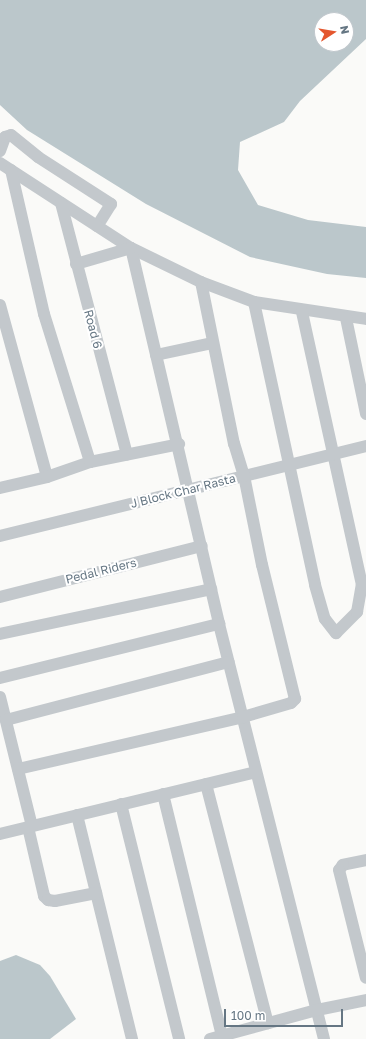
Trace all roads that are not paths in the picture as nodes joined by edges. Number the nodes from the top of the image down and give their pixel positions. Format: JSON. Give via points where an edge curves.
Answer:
{"nodes":[{"id":1,"x":0,"y":151,"type":"edge"},
{"id":2,"x":0,"y":163,"type":"edge"},
{"id":3,"x":11,"y":170,"type":"junction"},
{"id":4,"x":61,"y":203,"type":"junction"},
{"id":5,"x":97,"y":226,"type":"junction"},
{"id":6,"x":131,"y":248,"type":"junction"},
{"id":7,"x":76,"y":264,"type":"junction"},
{"id":8,"x":201,"y":282,"type":"junction"},
{"id":9,"x":254,"y":302,"type":"junction"},
{"id":10,"x":0,"y":305,"type":"edge"},
{"id":11,"x":302,"y":311,"type":"junction"},
{"id":12,"x":346,"y":318,"type":"junction"},
{"id":13,"x":366,"y":319,"type":"edge"},
{"id":14,"x":212,"y":343,"type":"junction"},
{"id":15,"x":156,"y":355,"type":"junction"},
{"id":16,"x":366,"y":414,"type":"edge"},
{"id":17,"x":178,"y":444,"type":"junction"},
{"id":18,"x":366,"y":446,"type":"edge"},
{"id":19,"x":332,"y":454,"type":"junction"},
{"id":20,"x":127,"y":455,"type":"junction"},
{"id":21,"x":90,"y":462,"type":"junction"},
{"id":22,"x":288,"y":465,"type":"junction"},
{"id":23,"x":244,"y":476,"type":"junction"},
{"id":24,"x":47,"y":477,"type":"junction"},
{"id":25,"x":0,"y":488,"type":"edge"},
{"id":26,"x":188,"y":490,"type":"junction"},
{"id":27,"x":0,"y":536,"type":"edge"},
{"id":28,"x":202,"y":546,"type":"junction"},
{"id":29,"x":211,"y":589,"type":"junction"},
{"id":30,"x":0,"y":597,"type":"edge"},
{"id":31,"x":219,"y":624,"type":"junction"},
{"id":32,"x":0,"y":634,"type":"edge"},
{"id":33,"x":229,"y":662,"type":"junction"},
{"id":34,"x":0,"y":678,"type":"edge"},
{"id":35,"x":0,"y":697,"type":"edge"},
{"id":36,"x":243,"y":717,"type":"junction"},
{"id":37,"x":6,"y":720,"type":"junction"},
{"id":38,"x":18,"y":769,"type":"junction"},
{"id":39,"x":256,"y":772,"type":"junction"},
{"id":40,"x":206,"y":784,"type":"junction"},
{"id":41,"x":163,"y":794,"type":"junction"},
{"id":42,"x":121,"y":804,"type":"junction"},
{"id":43,"x":77,"y":815,"type":"junction"},
{"id":44,"x":30,"y":826,"type":"junction"},
{"id":45,"x":0,"y":834,"type":"edge"},
{"id":46,"x":366,"y":860,"type":"edge"},
{"id":47,"x":96,"y":893,"type":"junction"},
{"id":48,"x":366,"y":978,"type":"edge"},
{"id":49,"x":366,"y":1000,"type":"edge"},
{"id":50,"x":317,"y":1010,"type":"junction"},
{"id":51,"x":268,"y":1023,"type":"junction"},
{"id":52,"x":216,"y":1038,"type":"edge"},
{"id":53,"x":132,"y":1039,"type":"edge"},
{"id":54,"x":179,"y":1039,"type":"edge"},
{"id":55,"x":324,"y":1039,"type":"edge"}],
"edges":[{"from":1,"to":5,"type":"street","via":[[6,137],[11,135],[38,157],[111,204]]},
{"from":2,"to":3,"type":"street"},
{"from":3,"to":4,"type":"street"},
{"from":3,"to":21,"type":"street","via":[[44,314]]},
{"from":4,"to":5,"type":"street"},
{"from":4,"to":7,"type":"street","name":"Road 6"},
{"from":5,"to":6,"type":"street"},
{"from":6,"to":7,"type":"street"},
{"from":6,"to":8,"type":"street"},
{"from":6,"to":15,"type":"street"},
{"from":7,"to":20,"type":"street","name":"Road 6"},
{"from":8,"to":9,"type":"street"},
{"from":8,"to":14,"type":"street"},
{"from":9,"to":11,"type":"street"},
{"from":9,"to":22,"type":"street"},
{"from":10,"to":24,"type":"street"},
{"from":11,"to":12,"type":"street"},
{"from":11,"to":19,"type":"street"},
{"from":12,"to":13,"type":"street"},
{"from":12,"to":16,"type":"street"},
{"from":14,"to":15,"type":"street"},
{"from":14,"to":23,"type":"street","via":[[234,444]]},
{"from":15,"to":17,"type":"street"},
{"from":17,"to":20,"type":"street"},
{"from":17,"to":26,"type":"street"},
{"from":18,"to":19,"type":"street","name":"J Block Char Rasta"},
{"from":19,"to":22,"type":"street","name":"J Block Char Rasta"},
{"from":19,"to":22,"type":"street","via":[[362,585],[357,612],[336,634],[325,619],[320,604]]},
{"from":20,"to":21,"type":"street"},
{"from":21,"to":24,"type":"street"},
{"from":22,"to":23,"type":"street","name":"J Block Char Rasta"},
{"from":23,"to":26,"type":"street","name":"J Block Char Rasta"},
{"from":23,"to":36,"type":"street","via":[[262,565],[295,699],[291,703]]},
{"from":24,"to":25,"type":"street"},
{"from":26,"to":27,"type":"street","name":"J Block Char Rasta"},
{"from":26,"to":28,"type":"street"},
{"from":28,"to":29,"type":"street"},
{"from":28,"to":30,"type":"street","name":"Pedal Riders"},
{"from":29,"to":31,"type":"street"},
{"from":29,"to":32,"type":"street"},
{"from":31,"to":33,"type":"street"},
{"from":31,"to":34,"type":"street"},
{"from":33,"to":36,"type":"street"},
{"from":33,"to":37,"type":"street"},
{"from":35,"to":37,"type":"street"},
{"from":36,"to":38,"type":"street"},
{"from":36,"to":39,"type":"street"},
{"from":37,"to":38,"type":"street"},
{"from":38,"to":44,"type":"street"},
{"from":39,"to":40,"type":"street"},
{"from":39,"to":50,"type":"street"},
{"from":40,"to":41,"type":"street"},
{"from":40,"to":51,"type":"street"},
{"from":41,"to":42,"type":"street"},
{"from":41,"to":52,"type":"street"},
{"from":42,"to":43,"type":"street"},
{"from":42,"to":54,"type":"street"},
{"from":43,"to":44,"type":"street"},
{"from":43,"to":47,"type":"street"},
{"from":44,"to":45,"type":"street"},
{"from":44,"to":47,"type":"street","via":[[44,896],[48,900]]},
{"from":46,"to":48,"type":"street","via":[[343,865],[339,870]]},
{"from":47,"to":53,"type":"street"},
{"from":49,"to":50,"type":"street"},
{"from":50,"to":51,"type":"street"},
{"from":50,"to":55,"type":"street"},
{"from":51,"to":52,"type":"street"}]}
